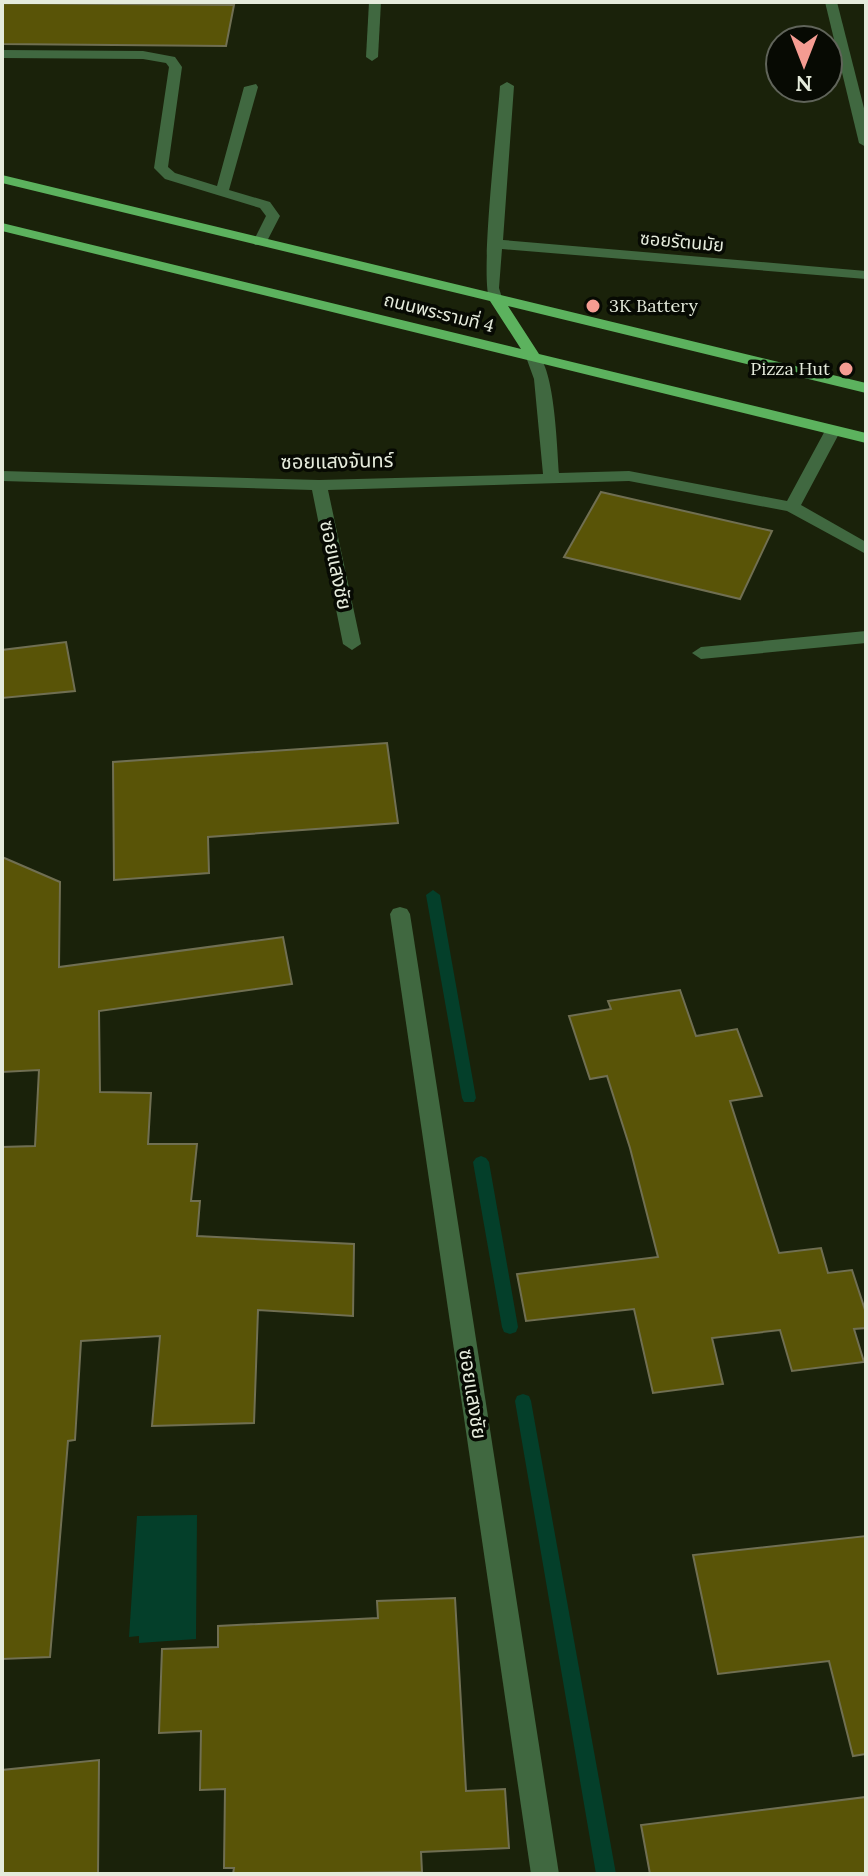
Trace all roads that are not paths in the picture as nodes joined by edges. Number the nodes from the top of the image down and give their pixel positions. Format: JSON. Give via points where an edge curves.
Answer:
{"nodes":[{"id":1,"x":375,"y":2,"type":"edge"},
{"id":2,"x":831,"y":2,"type":"edge"},
{"id":3,"x":2,"y":54,"type":"edge"},
{"id":4,"x":372,"y":57,"type":"dead end"},
{"id":5,"x":859,"y":82,"type":"edge"},
{"id":6,"x":507,"y":86,"type":"dead end"},
{"id":7,"x":251,"y":87,"type":"dead end"},
{"id":8,"x":866,"y":143,"type":"edge"},
{"id":9,"x":2,"y":179,"type":"edge"},
{"id":10,"x":222,"y":191,"type":"junction"},
{"id":11,"x":2,"y":227,"type":"edge"},
{"id":12,"x":260,"y":242,"type":"junction"},
{"id":13,"x":495,"y":244,"type":"junction"},
{"id":14,"x":866,"y":275,"type":"edge"},
{"id":15,"x":495,"y":298,"type":"junction"},
{"id":16,"x":534,"y":357,"type":"junction"},
{"id":17,"x":866,"y":388,"type":"edge"},
{"id":18,"x":833,"y":430,"type":"junction"},
{"id":19,"x":866,"y":438,"type":"edge"},
{"id":20,"x":2,"y":476,"type":"edge"},
{"id":21,"x":551,"y":477,"type":"junction"},
{"id":22,"x":319,"y":485,"type":"junction"},
{"id":23,"x":792,"y":507,"type":"junction"},
{"id":24,"x":866,"y":549,"type":"edge"},
{"id":25,"x":866,"y":637,"type":"edge"},
{"id":26,"x":352,"y":644,"type":"dead end"},
{"id":27,"x":701,"y":653,"type":"dead end"},
{"id":28,"x":400,"y":914,"type":"dead end"},
{"id":29,"x":545,"y":1874,"type":"edge"}],
"edges":[{"from":1,"to":4,"type":"street"},
{"from":2,"to":5,"type":"street"},
{"from":3,"to":10,"type":"street","via":[[143,55],[170,60],[176,67],[161,168],[170,176]]},
{"from":5,"to":8,"type":"street"},
{"from":6,"to":13,"type":"street"},
{"from":7,"to":10,"type":"street"},
{"from":9,"to":12,"type":"main road","name":"ถนนพระรามที่ 4"},
{"from":10,"to":12,"type":"street","via":[[265,205],[273,216]]},
{"from":11,"to":16,"type":"main road","name":"ถนนพระรามที่ 4"},
{"from":12,"to":15,"type":"main road","name":"ถนนพระรามที่ 4"},
{"from":13,"to":14,"type":"street","name":"ซอยรัตนมัย"},
{"from":13,"to":15,"type":"street"},
{"from":15,"to":16,"type":"main road"},
{"from":15,"to":17,"type":"main road","name":"ถนนพระรามที่ 4"},
{"from":16,"to":18,"type":"main road","name":"ถนนพระรามที่ 4"},
{"from":16,"to":21,"type":"street","via":[[542,379]]},
{"from":18,"to":19,"type":"main road","name":"ถนนพระรามที่ 4"},
{"from":18,"to":23,"type":"street"},
{"from":20,"to":22,"type":"street","name":"ซอยแสงจันทร์"},
{"from":21,"to":22,"type":"street","name":"ซอยแสงจันทร์"},
{"from":21,"to":23,"type":"street","name":"ซอยแสงจันทร์","via":[[629,476]]},
{"from":22,"to":26,"type":"street","name":"ซอยแสงชัย"},
{"from":23,"to":24,"type":"street","name":"ซอยแสงจันทร์"},
{"from":25,"to":27,"type":"street"},
{"from":28,"to":29,"type":"street","name":"ซอยแสงชัย"}]}
